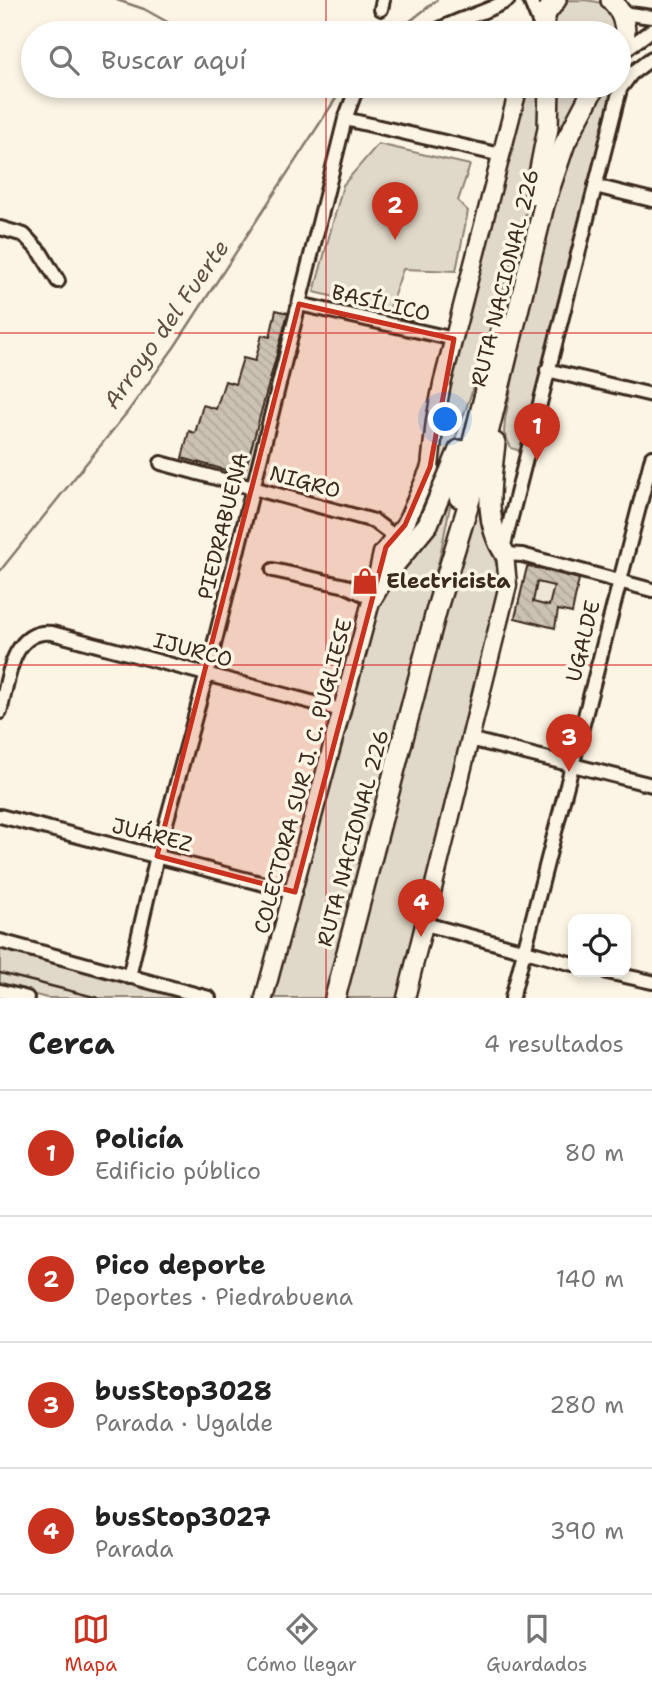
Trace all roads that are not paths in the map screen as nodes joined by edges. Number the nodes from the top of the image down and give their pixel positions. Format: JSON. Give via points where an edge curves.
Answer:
{"nodes":[{"id":1,"x":508,"y":0,"type":"edge"},
{"id":2,"x":530,"y":0,"type":"edge"},
{"id":3,"x":556,"y":0,"type":"edge"},
{"id":4,"x":615,"y":3,"type":"edge"},
{"id":5,"x":652,"y":17,"type":"edge"},
{"id":6,"x":455,"y":21,"type":"edge"},
{"id":7,"x":538,"y":21,"type":"edge"},
{"id":8,"x":544,"y":21,"type":"edge"},
{"id":9,"x":623,"y":21,"type":"edge"},
{"id":10,"x":652,"y":30,"type":"edge"},
{"id":11,"x":631,"y":45,"type":"edge"},
{"id":12,"x":652,"y":58,"type":"edge"},
{"id":13,"x":631,"y":74,"type":"edge"},
{"id":14,"x":353,"y":98,"type":"edge"},
{"id":15,"x":516,"y":98,"type":"edge"},
{"id":16,"x":549,"y":98,"type":"edge"},
{"id":17,"x":588,"y":98,"type":"edge"},
{"id":18,"x":619,"y":98,"type":"edge"},
{"id":19,"x":345,"y":119,"type":"junction"},
{"id":20,"x":501,"y":155,"type":"junction"},
{"id":21,"x":595,"y":186,"type":"junction"},
{"id":22,"x":652,"y":201,"type":"edge"},
{"id":23,"x":0,"y":228,"type":"edge"},
{"id":24,"x":58,"y":281,"type":"dead end"},
{"id":25,"x":299,"y":304,"type":"junction"},
{"id":26,"x":454,"y":340,"type":"junction"},
{"id":27,"x":547,"y":370,"type":"junction"},
{"id":28,"x":497,"y":373,"type":"junction"},
{"id":29,"x":652,"y":395,"type":"edge"},
{"id":30,"x":652,"y":457,"type":"edge"},
{"id":31,"x":162,"y":463,"type":"dead end"},
{"id":32,"x":253,"y":487,"type":"junction"},
{"id":33,"x":394,"y":536,"type":"junction"},
{"id":34,"x":505,"y":554,"type":"junction"},
{"id":35,"x":273,"y":570,"type":"dead end"},
{"id":36,"x":618,"y":582,"type":"junction"},
{"id":37,"x":652,"y":590,"type":"edge"},
{"id":38,"x":372,"y":598,"type":"junction"},
{"id":39,"x":207,"y":673,"type":"junction"},
{"id":40,"x":341,"y":710,"type":"junction"},
{"id":41,"x":0,"y":712,"type":"edge"},
{"id":42,"x":469,"y":739,"type":"junction"},
{"id":43,"x":571,"y":765,"type":"junction"},
{"id":44,"x":652,"y":785,"type":"edge"},
{"id":45,"x":0,"y":816,"type":"edge"},
{"id":46,"x":157,"y":856,"type":"junction"},
{"id":47,"x":295,"y":892,"type":"junction"},
{"id":48,"x":425,"y":924,"type":"junction"},
{"id":49,"x":0,"y":942,"type":"edge"},
{"id":50,"x":524,"y":952,"type":"junction"},
{"id":51,"x":568,"y":963,"type":"edge"},
{"id":52,"x":129,"y":976,"type":"junction"},
{"id":53,"x":630,"y":977,"type":"edge"},
{"id":54,"x":652,"y":982,"type":"edge"},
{"id":55,"x":0,"y":991,"type":"edge"},
{"id":56,"x":27,"y":998,"type":"edge"},
{"id":57,"x":209,"y":998,"type":"edge"},
{"id":58,"x":264,"y":998,"type":"edge"},
{"id":59,"x":335,"y":998,"type":"edge"},
{"id":60,"x":406,"y":998,"type":"edge"},
{"id":61,"x":512,"y":998,"type":"edge"}],
"edges":[{"from":1,"to":6,"type":"street"},
{"from":2,"to":7,"type":"street"},
{"from":3,"to":8,"type":"highway"},
{"from":4,"to":5,"type":"street","via":[[629,14]]},
{"from":4,"to":9,"type":"highway"},
{"from":10,"to":11,"type":"street"},
{"from":12,"to":13,"type":"street"},
{"from":14,"to":19,"type":"street","name":"PIEDRABUENA"},
{"from":15,"to":20,"type":"main road","name":"COLECTORA SUR J. C. PUGLIESE"},
{"from":16,"to":28,"type":"highway","name":"RUTA NACIONAL 226","via":[[542,161]]},
{"from":17,"to":28,"type":"highway","name":"RUTA NACIONAL 226","via":[[549,187]]},
{"from":18,"to":21,"type":"street"},
{"from":19,"to":20,"type":"street"},
{"from":19,"to":25,"type":"street","name":"PIEDRABUENA"},
{"from":20,"to":26,"type":"main road","name":"COLECTORA SUR J. C. PUGLIESE"},
{"from":21,"to":22,"type":"street"},
{"from":21,"to":27,"type":"street"},
{"from":23,"to":24,"type":"street","via":[[24,235]]},
{"from":25,"to":26,"type":"street","name":"BASÍLICO"},
{"from":25,"to":32,"type":"street","name":"PIEDRABUENA"},
{"from":26,"to":33,"type":"main road","name":"COLECTORA SUR J. C. PUGLIESE","via":[[437,409],[430,467],[408,519]]},
{"from":27,"to":29,"type":"street"},
{"from":27,"to":34,"type":"street","via":[[505,537]]},
{"from":28,"to":34,"type":"highway","via":[[490,516]]},
{"from":28,"to":38,"type":"highway","via":[[432,517]]},
{"from":28,"to":59,"type":"highway","name":"RUTA NACIONAL 226","via":[[466,464],[436,608]]},
{"from":30,"to":36,"type":"street","name":"UGALDE"},
{"from":31,"to":32,"type":"street","name":"NIGRO"},
{"from":32,"to":33,"type":"street","name":"NIGRO","via":[[374,521]]},
{"from":32,"to":39,"type":"street","name":"PIEDRABUENA"},
{"from":33,"to":38,"type":"main road","name":"COLECTORA SUR J. C. PUGLIESE","via":[[380,558]]},
{"from":34,"to":36,"type":"street"},
{"from":34,"to":42,"type":"main road","via":[[508,585]]},
{"from":35,"to":38,"type":"street","via":[[346,586]]},
{"from":36,"to":37,"type":"street"},
{"from":36,"to":43,"type":"street","name":"UGALDE"},
{"from":38,"to":40,"type":"main road","name":"COLECTORA SUR J. C. PUGLIESE"},
{"from":39,"to":40,"type":"street","name":"IJURCO"},
{"from":39,"to":41,"type":"street","name":"IJURCO","via":[[52,633],[34,633],[16,652]]},
{"from":39,"to":46,"type":"street","name":"PIEDRABUENA"},
{"from":40,"to":47,"type":"main road","name":"COLECTORA SUR J. C. PUGLIESE"},
{"from":42,"to":43,"type":"street"},
{"from":42,"to":48,"type":"main road"},
{"from":43,"to":44,"type":"street"},
{"from":43,"to":50,"type":"street","name":"UGALDE"},
{"from":45,"to":46,"type":"street","name":"JUÁREZ"},
{"from":46,"to":47,"type":"street","name":"JUÁREZ"},
{"from":46,"to":52,"type":"street","name":"PIEDRABUENA"},
{"from":47,"to":58,"type":"main road","name":"COLECTORA SUR J. C. PUGLIESE"},
{"from":48,"to":50,"type":"street"},
{"from":48,"to":60,"type":"main road"},
{"from":49,"to":52,"type":"street"},
{"from":50,"to":51,"type":"street"},
{"from":50,"to":61,"type":"street","name":"UGALDE"},
{"from":52,"to":57,"type":"street"},
{"from":53,"to":54,"type":"street"},
{"from":55,"to":56,"type":"street"}]}
